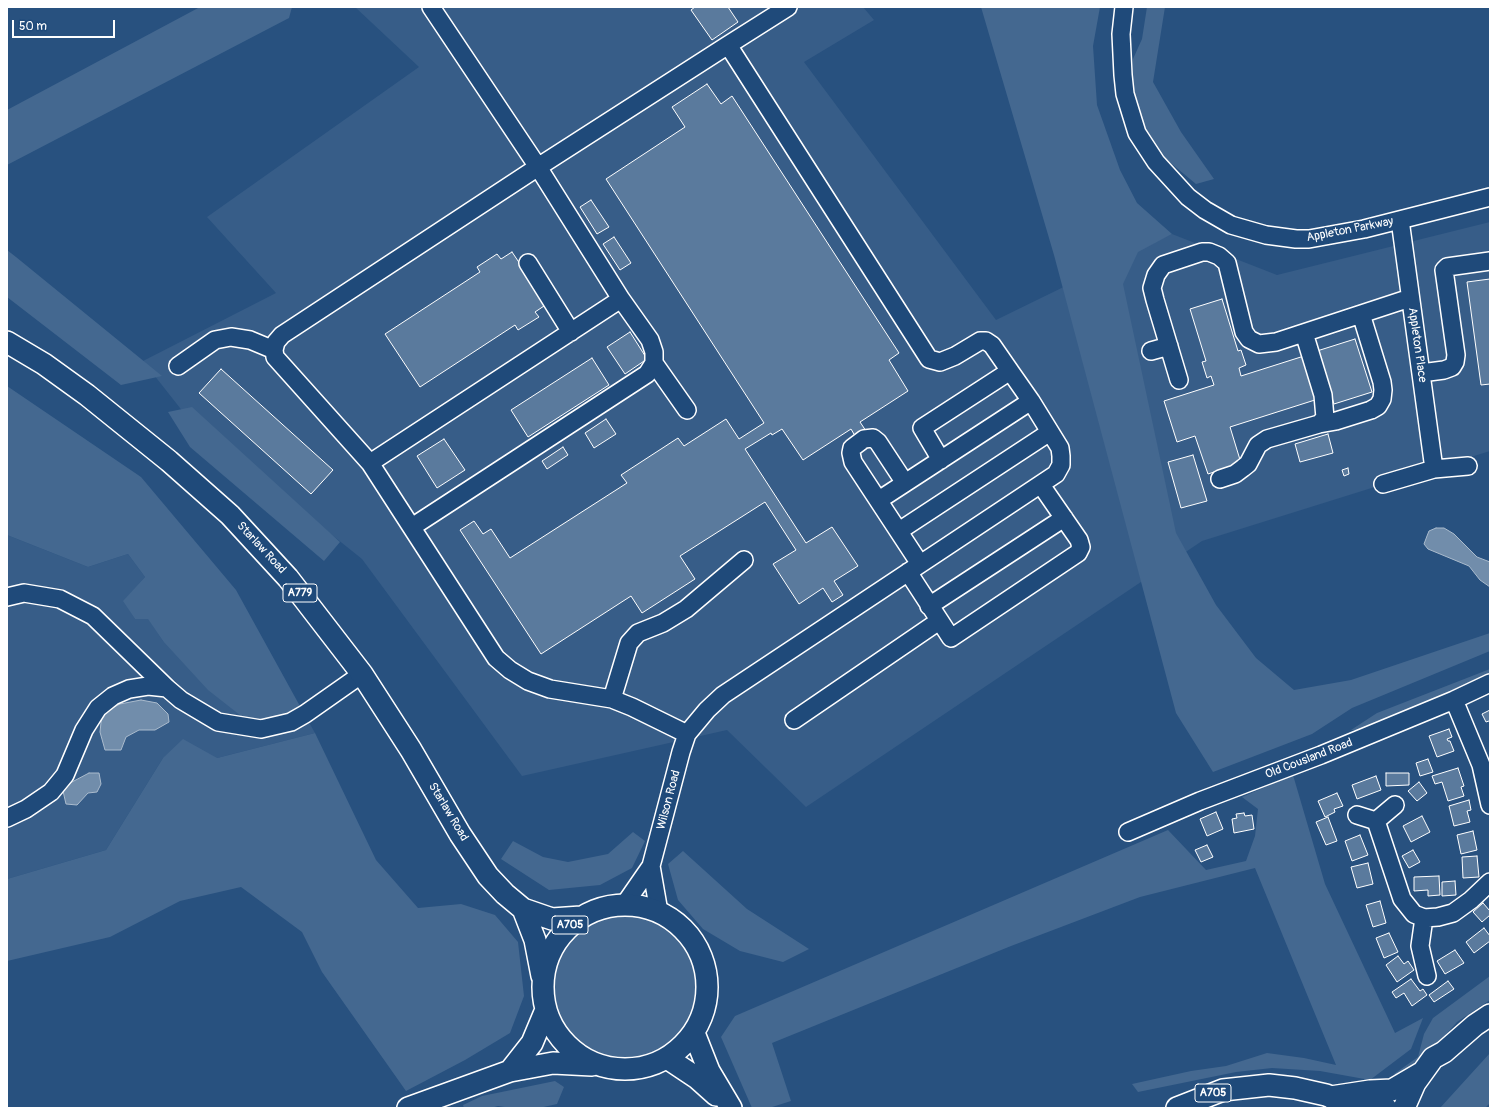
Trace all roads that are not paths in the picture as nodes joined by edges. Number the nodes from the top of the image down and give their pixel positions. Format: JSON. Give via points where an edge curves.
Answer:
{"nodes":[{"id":1,"x":431,"y":7,"type":"edge"},
{"id":2,"x":788,"y":7,"type":"edge"},
{"id":3,"x":1124,"y":7,"type":"edge"},
{"id":4,"x":728,"y":45,"type":"junction"},
{"id":5,"x":538,"y":167,"type":"junction"},
{"id":6,"x":1490,"y":197,"type":"edge"},
{"id":7,"x":1400,"y":220,"type":"junction"},
{"id":8,"x":1490,"y":261,"type":"edge"},
{"id":9,"x":528,"y":263,"type":"dead end"},
{"id":10,"x":1410,"y":298,"type":"junction"},
{"id":11,"x":621,"y":299,"type":"junction"},
{"id":12,"x":1361,"y":314,"type":"junction"},
{"id":13,"x":571,"y":332,"type":"junction"},
{"id":14,"x":1304,"y":333,"type":"junction"},
{"id":15,"x":7,"y":342,"type":"edge"},
{"id":16,"x":1169,"y":346,"type":"junction"},
{"id":17,"x":274,"y":350,"type":"junction"},
{"id":18,"x":1151,"y":351,"type":"dead end"},
{"id":19,"x":654,"y":362,"type":"junction"},
{"id":20,"x":178,"y":366,"type":"dead end"},
{"id":21,"x":1010,"y":371,"type":"junction"},
{"id":22,"x":1421,"y":373,"type":"junction"},
{"id":23,"x":1180,"y":380,"type":"dead end"},
{"id":24,"x":1031,"y":402,"type":"junction"},
{"id":25,"x":687,"y":410,"type":"dead end"},
{"id":26,"x":1319,"y":424,"type":"junction"},
{"id":27,"x":1050,"y":432,"type":"junction"},
{"id":28,"x":941,"y":460,"type":"junction"},
{"id":29,"x":370,"y":463,"type":"junction"},
{"id":30,"x":1468,"y":466,"type":"dead end"},
{"id":31,"x":1434,"y":470,"type":"junction"},
{"id":32,"x":1220,"y":479,"type":"dead end"},
{"id":33,"x":905,"y":483,"type":"junction"},
{"id":34,"x":1383,"y":484,"type":"dead end"},
{"id":35,"x":1041,"y":485,"type":"junction"},
{"id":36,"x":879,"y":500,"type":"junction"},
{"id":37,"x":1064,"y":518,"type":"junction"},
{"id":38,"x":412,"y":527,"type":"junction"},
{"id":39,"x":899,"y":531,"type":"junction"},
{"id":40,"x":744,"y":560,"type":"dead end"},
{"id":41,"x":914,"y":568,"type":"junction"},
{"id":42,"x":7,"y":597,"type":"edge"},
{"id":43,"x":929,"y":606,"type":"junction"},
{"id":44,"x":939,"y":621,"type":"junction"},
{"id":45,"x":362,"y":674,"type":"junction"},
{"id":46,"x":1490,"y":683,"type":"edge"},
{"id":47,"x":167,"y":688,"type":"junction"},
{"id":48,"x":612,"y":699,"type":"junction"},
{"id":49,"x":1454,"y":700,"type":"junction"},
{"id":50,"x":794,"y":720,"type":"dead end"},
{"id":51,"x":687,"y":734,"type":"junction"},
{"id":52,"x":1485,"y":763,"type":"edge"},
{"id":53,"x":1395,"y":805,"type":"dead end"},
{"id":54,"x":1490,"y":805,"type":"edge"},
{"id":55,"x":1357,"y":815,"type":"dead end"},
{"id":56,"x":7,"y":818,"type":"edge"},
{"id":57,"x":1376,"y":822,"type":"junction"},
{"id":58,"x":1128,"y":832,"type":"dead end"},
{"id":59,"x":651,"y":866,"type":"junction"},
{"id":60,"x":1490,"y":882,"type":"edge"},
{"id":61,"x":624,"y":904,"type":"junction"},
{"id":62,"x":523,"y":909,"type":"junction"},
{"id":63,"x":659,"y":912,"type":"junction"},
{"id":64,"x":581,"y":917,"type":"junction"},
{"id":65,"x":1424,"y":918,"type":"junction"},
{"id":66,"x":1427,"y":976,"type":"dead end"},
{"id":67,"x":542,"y":978,"type":"junction"},
{"id":68,"x":545,"y":1012,"type":"junction"},
{"id":69,"x":1490,"y":1015,"type":"edge"},
{"id":70,"x":694,"y":1033,"type":"junction"},
{"id":71,"x":1444,"y":1052,"type":"junction"},
{"id":72,"x":667,"y":1058,"type":"junction"},
{"id":73,"x":592,"y":1066,"type":"junction"},
{"id":74,"x":510,"y":1070,"type":"junction"},
{"id":75,"x":1423,"y":1072,"type":"junction"},
{"id":76,"x":1341,"y":1102,"type":"edge"},
{"id":77,"x":408,"y":1108,"type":"edge"},
{"id":78,"x":730,"y":1108,"type":"edge"},
{"id":79,"x":1177,"y":1108,"type":"edge"},
{"id":80,"x":1386,"y":1108,"type":"edge"},
{"id":81,"x":1404,"y":1108,"type":"edge"},
{"id":82,"x":1418,"y":1108,"type":"edge"}],
"edges":[{"from":1,"to":5,"type":"street"},
{"from":2,"to":4,"type":"street"},
{"from":3,"to":7,"type":"street","name":"Appleton Parkway","via":[[1123,75],[1125,94],[1137,133],[1156,162],[1188,197],[1231,225],[1266,235],[1296,239],[1335,235]]},
{"from":4,"to":5,"type":"street"},
{"from":4,"to":21,"type":"street","via":[[929,359],[940,362],[980,341],[986,341],[992,345]]},
{"from":5,"to":11,"type":"street"},
{"from":5,"to":17,"type":"street","via":[[282,336],[276,342]]},
{"from":6,"to":7,"type":"street","name":"Appleton Parkway"},
{"from":7,"to":10,"type":"street","name":"Appleton Place"},
{"from":8,"to":22,"type":"street","via":[[1447,267],[1444,270],[1455,362],[1452,367],[1444,370]]},
{"from":9,"to":13,"type":"street"},
{"from":10,"to":12,"type":"street"},
{"from":10,"to":22,"type":"street","name":"Appleton Place"},
{"from":11,"to":13,"type":"street"},
{"from":11,"to":19,"type":"street","via":[[650,340]]},
{"from":12,"to":14,"type":"street"},
{"from":12,"to":26,"type":"street","via":[[1382,382],[1382,399],[1378,406],[1371,410]]},
{"from":13,"to":29,"type":"street"},
{"from":14,"to":16,"type":"street","via":[[1276,342],[1259,344],[1249,339],[1244,332],[1227,263],[1210,252],[1202,252],[1163,265],[1156,275],[1152,288]]},
{"from":14,"to":26,"type":"street","via":[[1323,395],[1325,418]]},
{"from":15,"to":45,"type":"main road","name":"Starlaw Road","number":"A779","via":[[87,394],[230,515],[288,578]]},
{"from":16,"to":18,"type":"street"},
{"from":16,"to":23,"type":"street"},
{"from":17,"to":20,"type":"street","via":[[250,340],[231,337],[215,340]]},
{"from":17,"to":29,"type":"street","via":[[279,363]]},
{"from":19,"to":25,"type":"street"},
{"from":19,"to":38,"type":"street","via":[[647,374]]},
{"from":21,"to":24,"type":"street"},
{"from":21,"to":28,"type":"street","via":[[922,428]]},
{"from":22,"to":31,"type":"street","name":"Appleton Place"},
{"from":24,"to":27,"type":"street"},
{"from":24,"to":28,"type":"street"},
{"from":26,"to":32,"type":"street","via":[[1267,439],[1258,445],[1244,468]]},
{"from":27,"to":35,"type":"street","via":[[1060,448],[1061,465],[1056,474]]},
{"from":27,"to":39,"type":"street"},
{"from":28,"to":33,"type":"street"},
{"from":29,"to":38,"type":"street"},
{"from":30,"to":31,"type":"street"},
{"from":31,"to":34,"type":"street"},
{"from":33,"to":36,"type":"street"},
{"from":33,"to":36,"type":"street","via":[[878,442],[868,438],[859,442],[852,448],[853,462]]},
{"from":35,"to":37,"type":"street"},
{"from":35,"to":41,"type":"street"},
{"from":36,"to":39,"type":"street"},
{"from":37,"to":43,"type":"street"},
{"from":37,"to":44,"type":"street","via":[[1079,540],[1081,547],[1078,553],[951,638]]},
{"from":38,"to":48,"type":"street","via":[[496,658],[528,681],[550,689]]},
{"from":39,"to":41,"type":"street"},
{"from":40,"to":48,"type":"street","via":[[686,609],[663,623],[638,633],[629,643]]},
{"from":41,"to":43,"type":"street"},
{"from":41,"to":51,"type":"street","via":[[723,695]]},
{"from":42,"to":47,"type":"street","via":[[24,593],[60,599],[93,616]]},
{"from":43,"to":44,"type":"street"},
{"from":44,"to":50,"type":"street"},
{"from":45,"to":47,"type":"street","via":[[305,714],[290,722],[261,729],[218,722],[181,700]]},
{"from":45,"to":62,"type":"main road","name":"Starlaw Road","number":"A779","via":[[488,876]]},
{"from":46,"to":49,"type":"street","name":"Old Cousland Road"},
{"from":47,"to":56,"type":"street","via":[[148,686],[129,689],[113,696],[98,708],[84,730],[65,775],[51,792],[26,810]]},
{"from":48,"to":51,"type":"street"},
{"from":49,"to":52,"type":"street"},
{"from":49,"to":58,"type":"street","name":"Old Cousland Road"},
{"from":51,"to":59,"type":"street","name":"Wilson Road"},
{"from":52,"to":54,"type":"street"},
{"from":53,"to":57,"type":"street"},
{"from":55,"to":57,"type":"street"},
{"from":57,"to":65,"type":"street","via":[[1402,900],[1414,914]]},
{"from":59,"to":61,"type":"street","name":"Wilson Road"},
{"from":59,"to":63,"type":"street","name":"Wilson Road"},
{"from":60,"to":65,"type":"street","via":[[1471,900],[1453,912]]},
{"from":61,"to":63,"type":"main road","number":"A705"},
{"from":61,"to":64,"type":"main road","number":"A705","via":[[602,907]]},
{"from":62,"to":64,"type":"main road","number":"A779","via":[[552,919]]},
{"from":62,"to":67,"type":"main road","via":[[534,940]]},
{"from":63,"to":70,"type":"main road","number":"A705","via":[[686,931],[700,952],[707,975],[704,1013]]},
{"from":64,"to":67,"type":"main road","number":"A705","via":[[563,930],[552,948]]},
{"from":65,"to":66,"type":"street","via":[[1420,946]]},
{"from":67,"to":68,"type":"main road","number":"A705"},
{"from":68,"to":73,"type":"main road","number":"A705","via":[[560,1040]]},
{"from":68,"to":74,"type":"main road","number":"A705","via":[[532,1043]]},
{"from":69,"to":71,"type":"main road","number":"A705"},
{"from":70,"to":72,"type":"main road","number":"A705"},
{"from":70,"to":78,"type":"main road","via":[[709,1071]]},
{"from":71,"to":75,"type":"main road","number":"A705","via":[[1434,1058]]},
{"from":71,"to":82,"type":"main road","number":"A705"},
{"from":72,"to":73,"type":"main road","number":"A705","via":[[644,1068],[618,1070]]},
{"from":72,"to":78,"type":"main road","via":[[697,1078]]},
{"from":73,"to":74,"type":"main road","number":"A705","via":[[553,1063]]},
{"from":74,"to":77,"type":"main road","number":"A705"},
{"from":75,"to":76,"type":"main road","number":"A705","via":[[1392,1090]]},
{"from":75,"to":81,"type":"main road","number":"A705"},
{"from":76,"to":79,"type":"main road","number":"A705","via":[[1295,1088],[1269,1085],[1223,1090]]},
{"from":76,"to":80,"type":"main road","number":"A705"}]}
